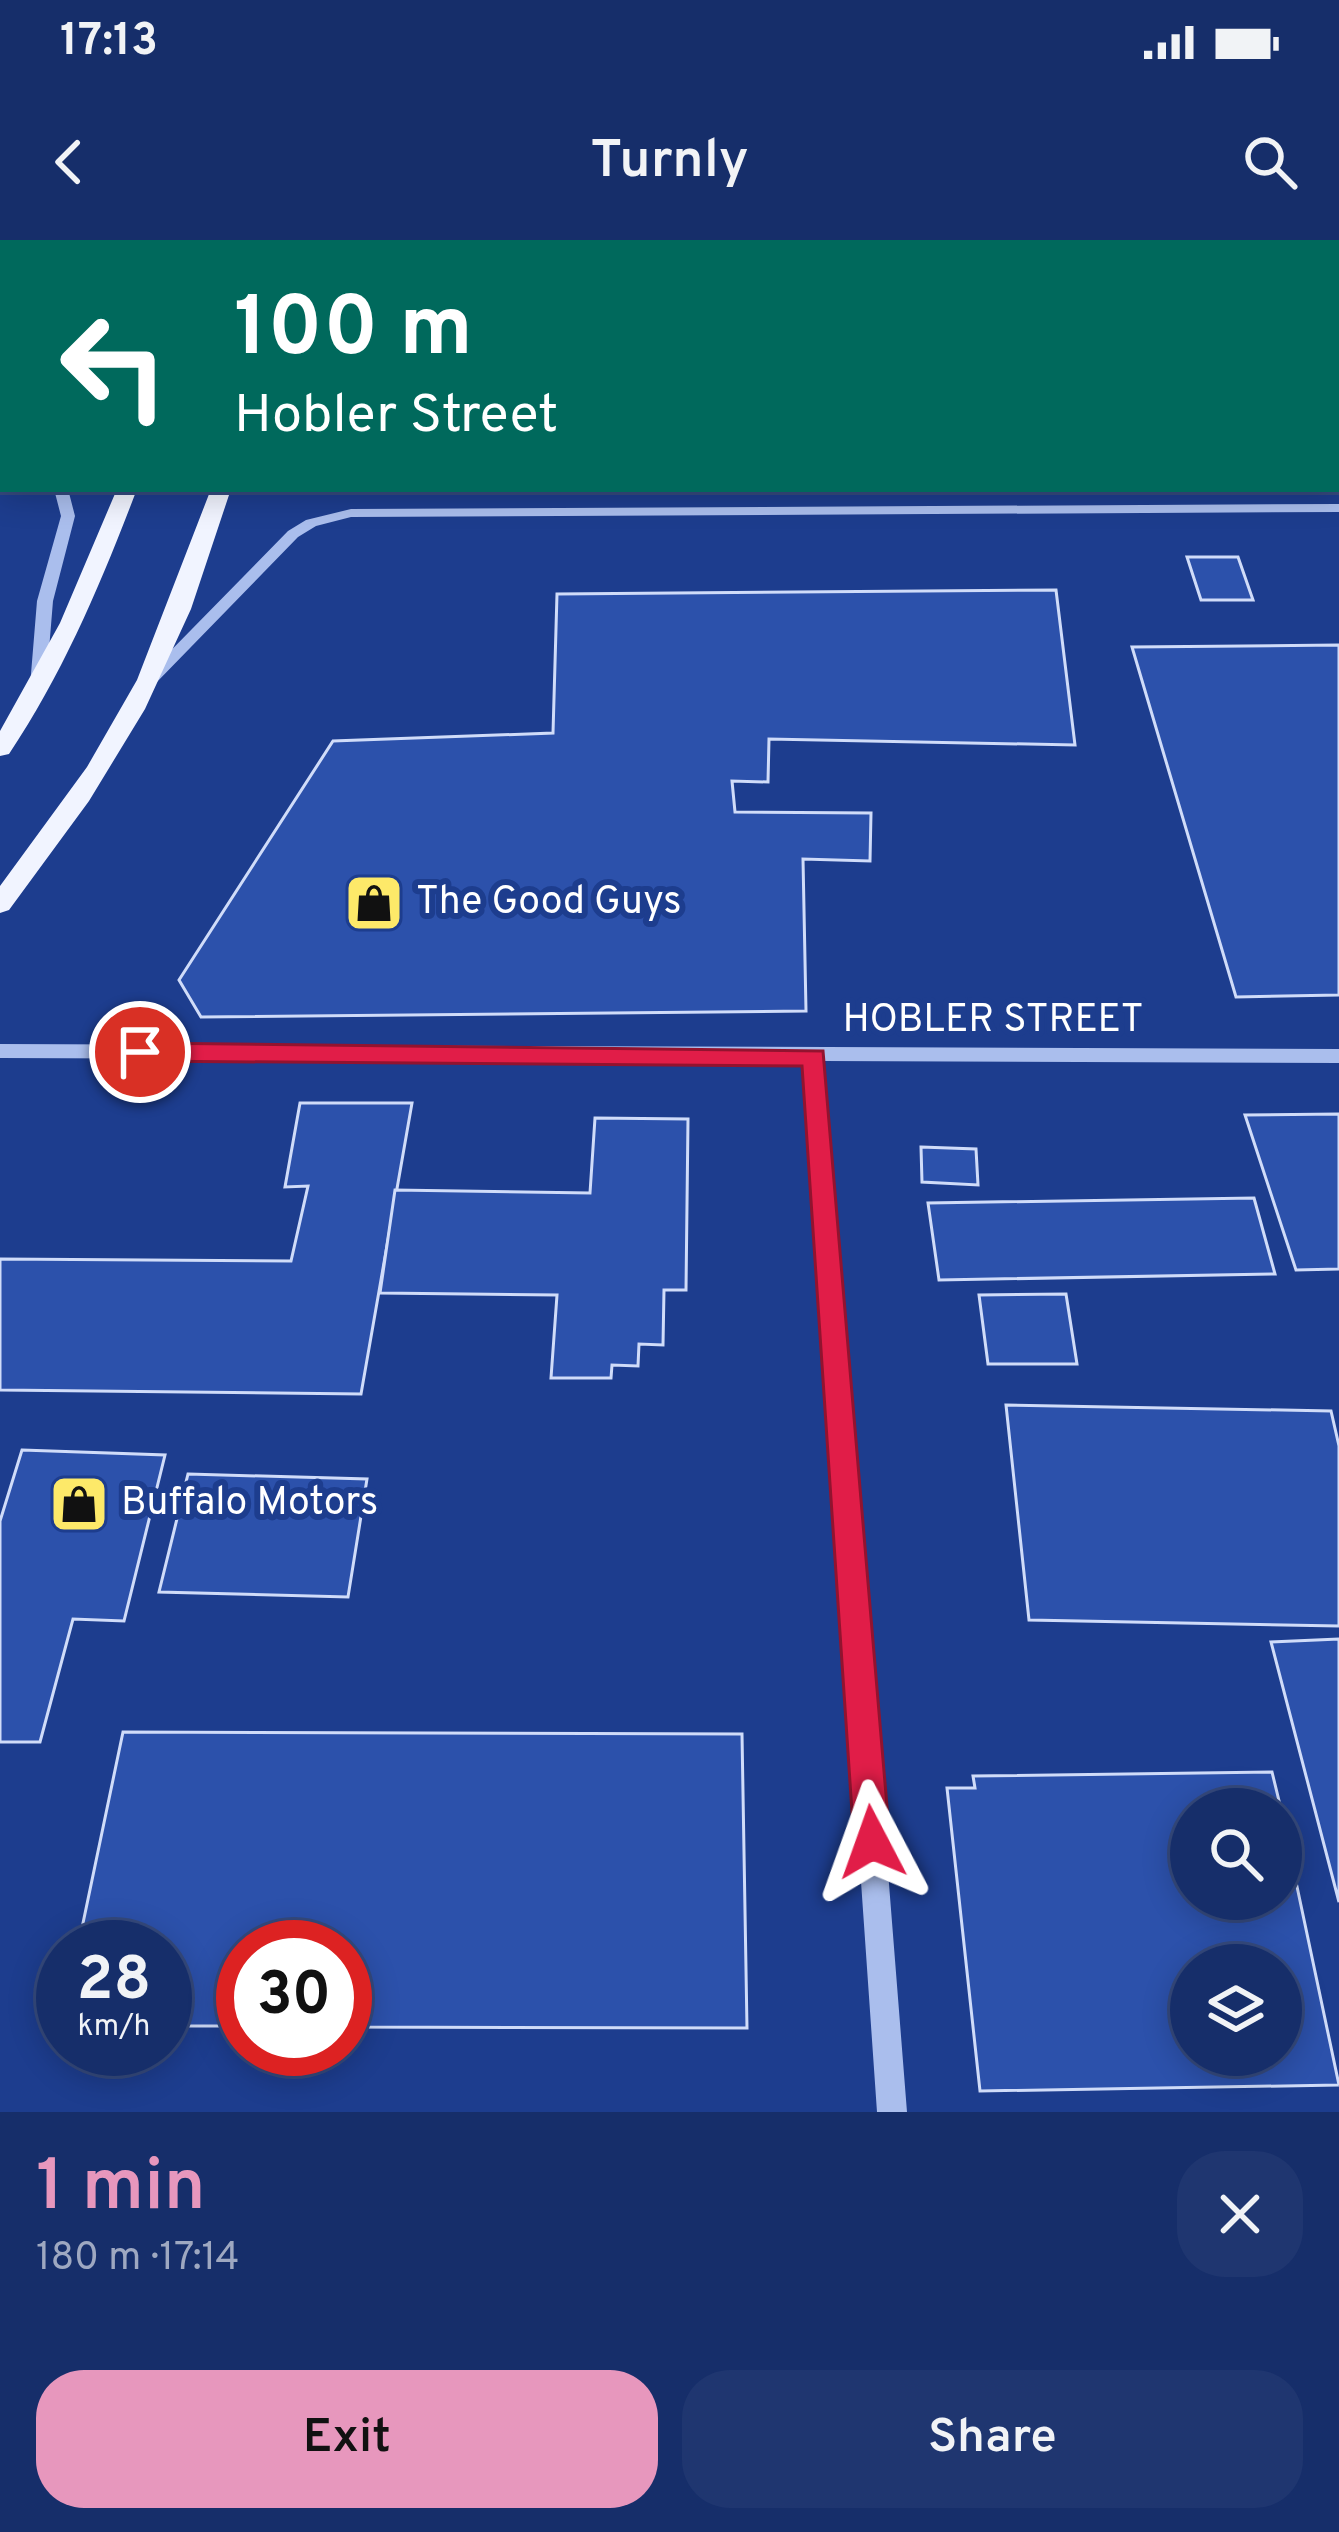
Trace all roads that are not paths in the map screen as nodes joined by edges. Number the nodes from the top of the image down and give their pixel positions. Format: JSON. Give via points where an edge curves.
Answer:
{"nodes":[{"id":1,"x":62,"y":492,"type":"edge"},
{"id":2,"x":126,"y":492,"type":"edge"},
{"id":3,"x":220,"y":492,"type":"edge"},
{"id":4,"x":1339,"y":508,"type":"edge"},
{"id":5,"x":146,"y":684,"type":"junction"},
{"id":6,"x":38,"y":687,"type":"junction"},
{"id":7,"x":0,"y":749,"type":"edge"},
{"id":8,"x":0,"y":904,"type":"edge"},
{"id":9,"x":0,"y":1051,"type":"edge"},
{"id":10,"x":1339,"y":1056,"type":"edge"},
{"id":11,"x":814,"y":1057,"type":"junction"},
{"id":12,"x":892,"y":2112,"type":"edge"}],
"edges":[{"from":1,"to":6,"type":"street","via":[[68,517],[45,601]]},
{"from":2,"to":6,"type":"main road"},
{"from":3,"to":5,"type":"main road"},
{"from":4,"to":5,"type":"street","via":[[335,516],[293,534]]},
{"from":5,"to":8,"type":"main road"},
{"from":6,"to":7,"type":"main road"},
{"from":9,"to":11,"type":"street","name":"HOBLER STREET"},
{"from":10,"to":11,"type":"street","name":"HOBLER STREET"},
{"from":11,"to":12,"type":"street"}]}
